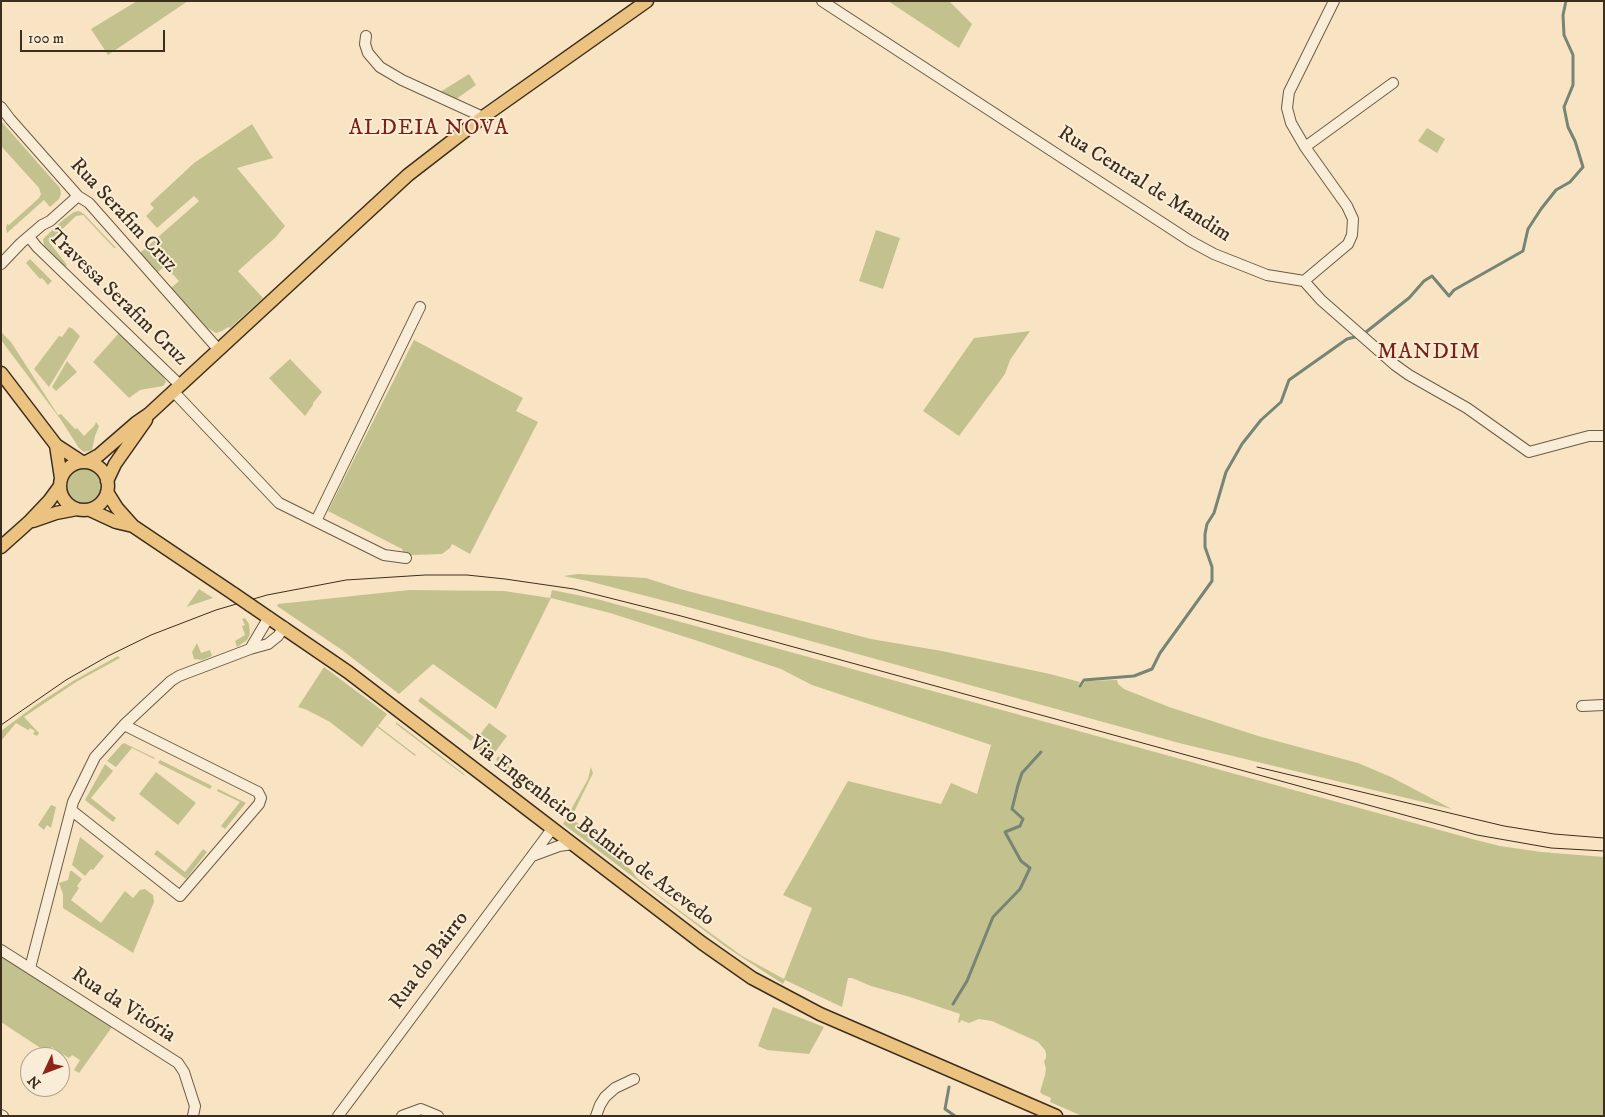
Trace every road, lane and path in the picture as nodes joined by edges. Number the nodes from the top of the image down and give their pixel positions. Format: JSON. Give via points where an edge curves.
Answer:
{"nodes":[{"id":1,"x":647,"y":1,"type":"edge"},
{"id":2,"x":822,"y":1,"type":"edge"},
{"id":3,"x":1334,"y":1,"type":"edge"},
{"id":4,"x":366,"y":36,"type":"dead end"},
{"id":5,"x":1393,"y":83,"type":"dead end"},
{"id":6,"x":1,"y":106,"type":"edge"},
{"id":7,"x":483,"y":117,"type":"junction"},
{"id":8,"x":1305,"y":147,"type":"junction"},
{"id":9,"x":78,"y":196,"type":"junction"},
{"id":10,"x":29,"y":237,"type":"junction"},
{"id":11,"x":1,"y":264,"type":"edge"},
{"id":12,"x":1304,"y":281,"type":"junction"},
{"id":13,"x":420,"y":307,"type":"dead end"},
{"id":14,"x":218,"y":349,"type":"junction"},
{"id":15,"x":1,"y":373,"type":"edge"},
{"id":16,"x":176,"y":388,"type":"junction"},
{"id":17,"x":149,"y":414,"type":"junction"},
{"id":18,"x":1604,"y":436,"type":"edge"},
{"id":19,"x":56,"y":445,"type":"junction"},
{"id":20,"x":84,"y":462,"type":"junction"},
{"id":21,"x":60,"y":482,"type":"junction"},
{"id":22,"x":107,"y":486,"type":"junction"},
{"id":23,"x":83,"y":510,"type":"junction"},
{"id":24,"x":30,"y":521,"type":"junction"},
{"id":25,"x":316,"y":521,"type":"junction"},
{"id":26,"x":133,"y":526,"type":"junction"},
{"id":27,"x":2,"y":546,"type":"edge"},
{"id":28,"x":406,"y":558,"type":"dead end"},
{"id":29,"x":269,"y":617,"type":"junction"},
{"id":30,"x":284,"y":627,"type":"junction"},
{"id":31,"x":250,"y":649,"type":"junction"},
{"id":32,"x":1604,"y":705,"type":"edge"},
{"id":33,"x":1582,"y":706,"type":"dead end"},
{"id":34,"x":124,"y":724,"type":"junction"},
{"id":35,"x":71,"y":810,"type":"junction"},
{"id":36,"x":552,"y":828,"type":"junction"},
{"id":37,"x":573,"y":844,"type":"junction"},
{"id":38,"x":531,"y":857,"type":"junction"},
{"id":39,"x":1,"y":950,"type":"edge"},
{"id":40,"x":30,"y":968,"type":"junction"},
{"id":41,"x":634,"y":1079,"type":"dead end"},
{"id":42,"x":194,"y":1115,"type":"edge"},
{"id":43,"x":338,"y":1116,"type":"edge"},
{"id":44,"x":402,"y":1116,"type":"edge"},
{"id":45,"x":438,"y":1116,"type":"edge"},
{"id":46,"x":596,"y":1116,"type":"edge"},
{"id":47,"x":1056,"y":1116,"type":"edge"}],
"edges":[{"from":1,"to":7,"type":"main road"},
{"from":2,"to":12,"type":"street","name":"Rua Central de Mandim","via":[[1190,241],[1267,276]]},
{"from":3,"to":8,"type":"street","via":[[1289,92],[1287,108],[1291,123]]},
{"from":4,"to":7,"type":"street","via":[[368,53],[380,67]]},
{"from":5,"to":8,"type":"street"},
{"from":6,"to":9,"type":"street","name":"Rua Serafim Cruz"},
{"from":7,"to":14,"type":"main road","via":[[408,175]]},
{"from":8,"to":12,"type":"street","via":[[1353,219],[1348,244]]},
{"from":9,"to":10,"type":"street"},
{"from":9,"to":14,"type":"street","name":"Rua Serafim Cruz","via":[[89,203]]},
{"from":10,"to":11,"type":"street"},
{"from":10,"to":16,"type":"street","name":"Travessa Serafim Cruz"},
{"from":12,"to":18,"type":"street","via":[[1395,365],[1467,408],[1529,452],[1589,436]]},
{"from":13,"to":25,"type":"street"},
{"from":14,"to":16,"type":"main road"},
{"from":15,"to":19,"type":"main road"},
{"from":16,"to":17,"type":"main road"},
{"from":16,"to":25,"type":"street","name":"Travessa Serafim Cruz","via":[[279,503]]},
{"from":17,"to":20,"type":"main road","via":[[99,456]]},
{"from":17,"to":22,"type":"main road","via":[[116,464]]},
{"from":19,"to":20,"type":"main road"},
{"from":19,"to":21,"type":"main road"},
{"from":20,"to":21,"type":"main road","via":[[69,467]]},
{"from":20,"to":22,"type":"main road","via":[[100,468]]},
{"from":21,"to":23,"type":"main road","via":[[63,499]]},
{"from":21,"to":24,"type":"main road","via":[[49,501]]},
{"from":22,"to":23,"type":"main road","via":[[101,503]]},
{"from":22,"to":26,"type":"main road","name":"Via Engenheiro Belmiro de Azevedo","via":[[117,508]]},
{"from":23,"to":24,"type":"main road","via":[[56,513]]},
{"from":23,"to":26,"type":"main road","name":"Via Engenheiro Belmiro de Azevedo"},
{"from":24,"to":27,"type":"main road"},
{"from":25,"to":28,"type":"street","name":"Travessa Serafim Cruz","via":[[384,555]]},
{"from":26,"to":29,"type":"main road","name":"Via Engenheiro Belmiro de Azevedo","bridge":true},
{"from":29,"to":30,"type":"main road","name":"Via Engenheiro Belmiro de Azevedo"},
{"from":29,"to":31,"type":"street"},
{"from":30,"to":31,"type":"street","via":[[274,640]]},
{"from":30,"to":36,"type":"main road","name":"Via Engenheiro Belmiro de Azevedo"},
{"from":31,"to":34,"type":"street","via":[[179,676]]},
{"from":32,"to":33,"type":"street"},
{"from":34,"to":35,"type":"street","via":[[95,757]]},
{"from":34,"to":35,"type":"street","via":[[258,792],[258,805],[180,896]]},
{"from":35,"to":40,"type":"street"},
{"from":36,"to":37,"type":"main road","name":"Via Engenheiro Belmiro de Azevedo"},
{"from":36,"to":38,"type":"street","name":"Rua do Bairro"},
{"from":37,"to":38,"type":"street"},
{"from":37,"to":47,"type":"main road","name":"Via Engenheiro Belmiro de Azevedo","via":[[726,961],[779,993],[820,1014]]},
{"from":38,"to":43,"type":"street","name":"Rua do Bairro"},
{"from":39,"to":40,"type":"street","name":"Rua da Vitória"},
{"from":40,"to":42,"type":"street","name":"Rua da Vitória","via":[[178,1063],[188,1082],[195,1106]]},
{"from":41,"to":46,"type":"street","via":[[605,1097]]},
{"from":44,"to":45,"type":"street","via":[[421,1109]]}]}
